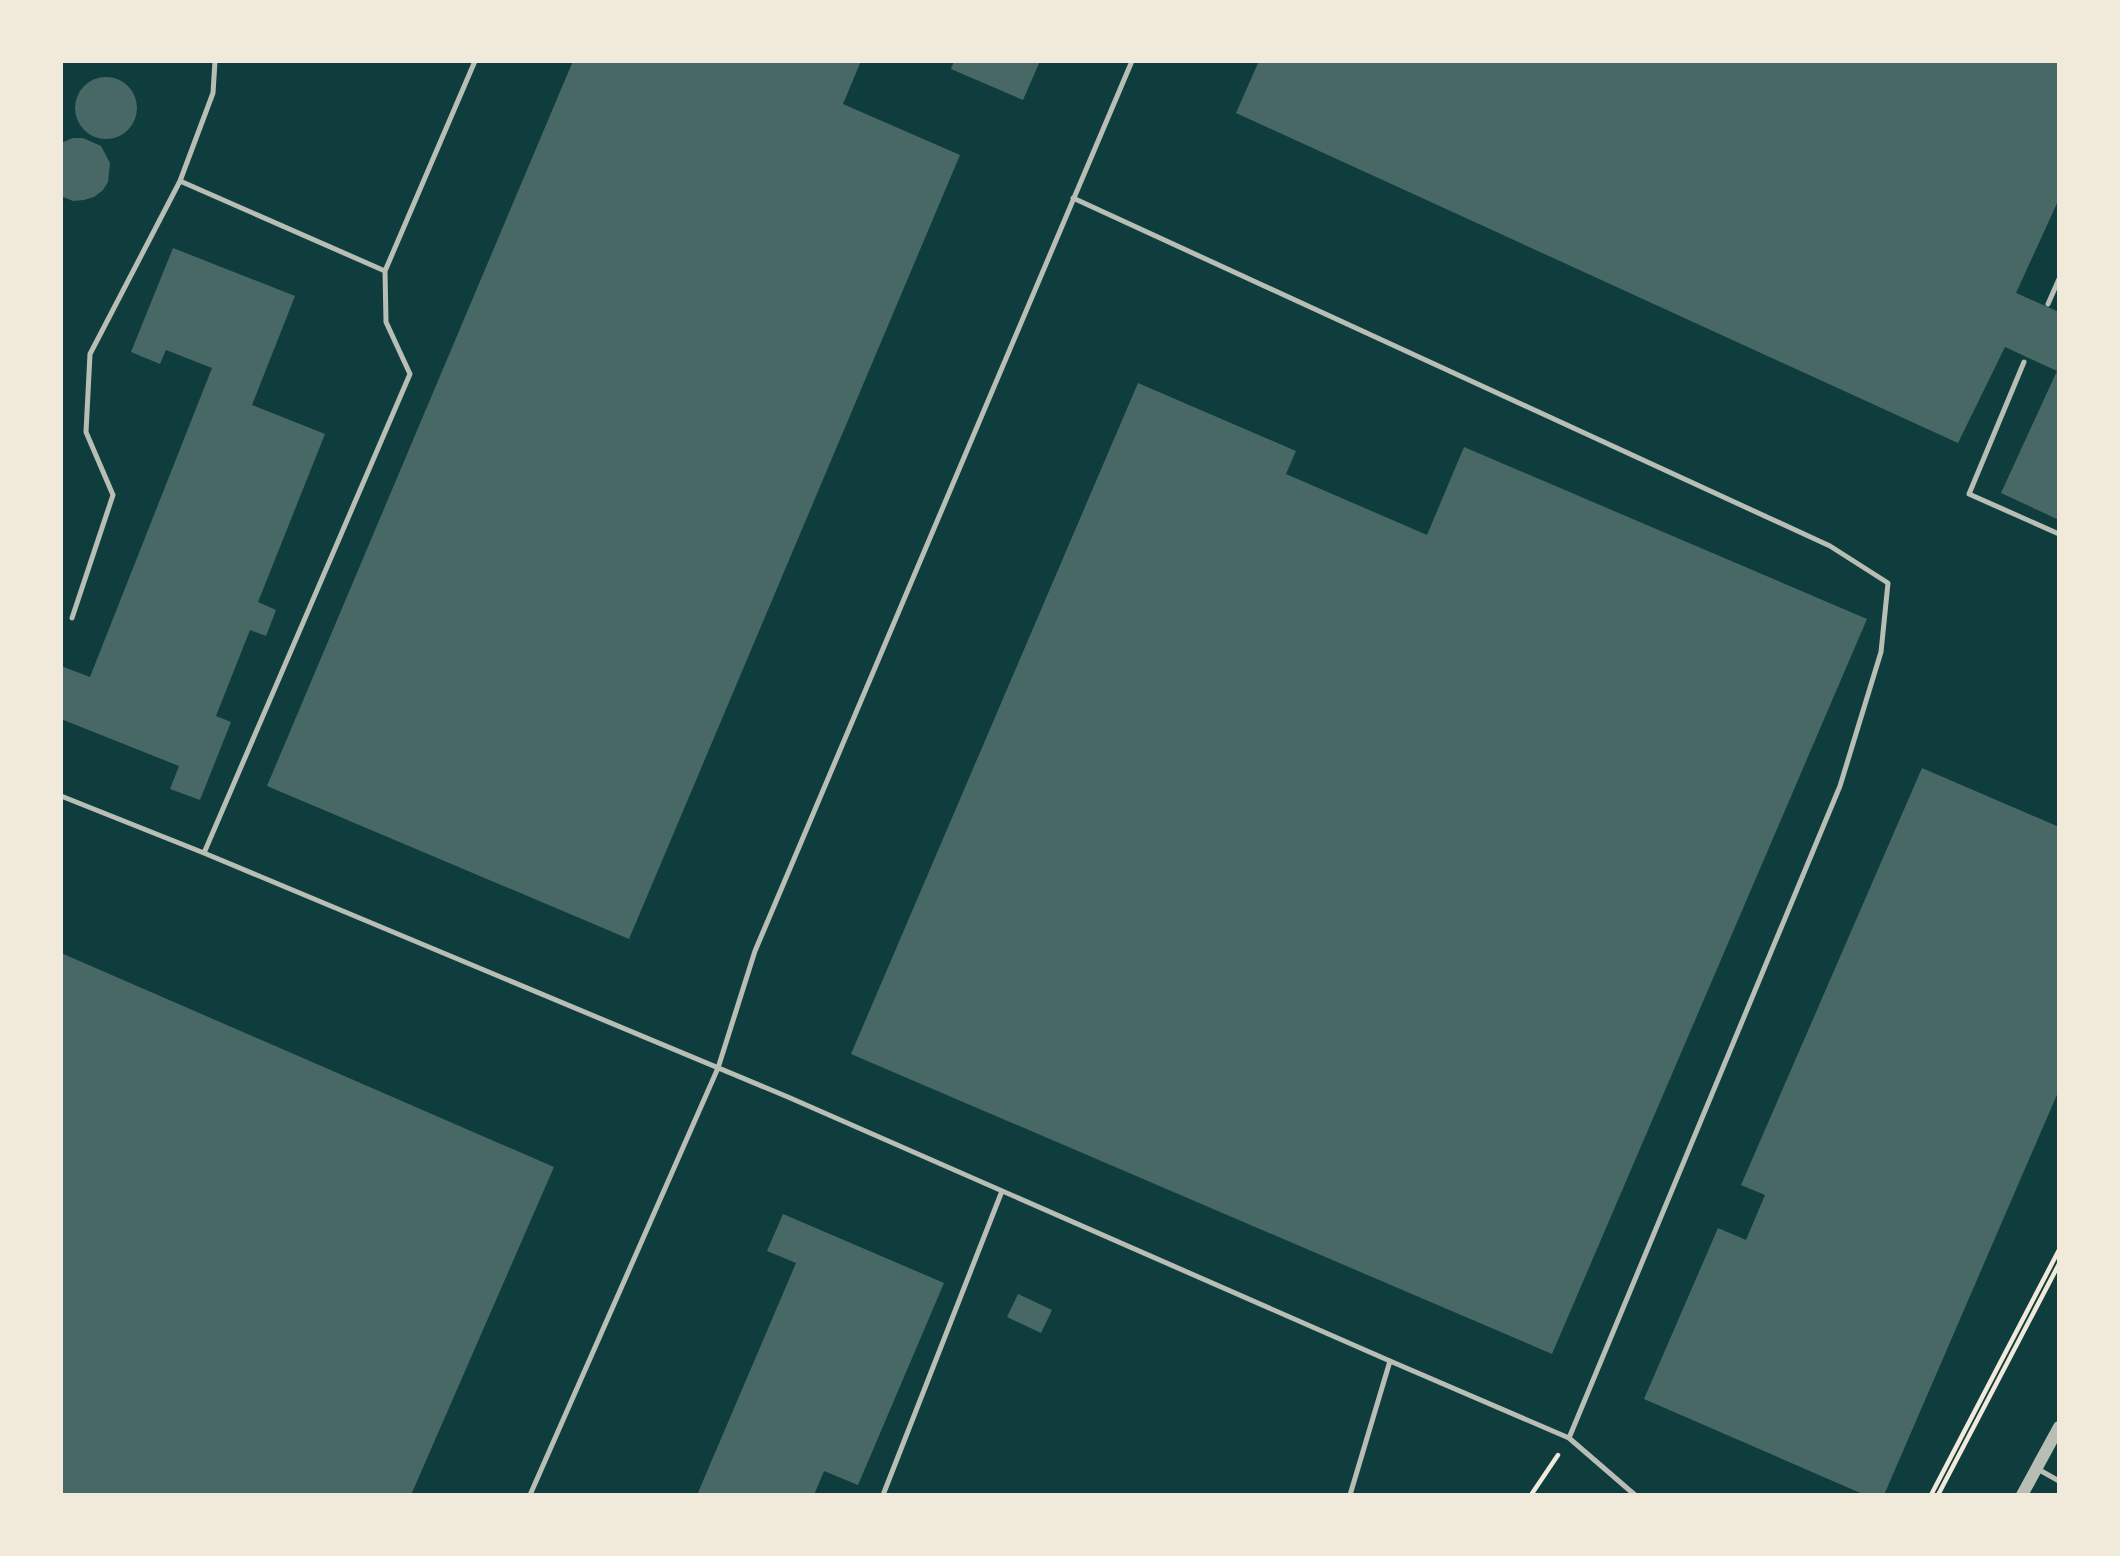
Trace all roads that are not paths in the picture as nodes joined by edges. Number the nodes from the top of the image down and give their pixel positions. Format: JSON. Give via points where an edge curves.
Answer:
{"nodes":[{"id":1,"x":215,"y":61,"type":"edge"},
{"id":2,"x":475,"y":61,"type":"edge"},
{"id":3,"x":1132,"y":61,"type":"edge"},
{"id":4,"x":180,"y":181,"type":"junction"},
{"id":5,"x":1073,"y":198,"type":"junction"},
{"id":6,"x":386,"y":271,"type":"junction"},
{"id":7,"x":2059,"y":279,"type":"edge"},
{"id":8,"x":2048,"y":304,"type":"dead end"},
{"id":9,"x":2024,"y":362,"type":"dead end"},
{"id":10,"x":2059,"y":534,"type":"edge"},
{"id":11,"x":72,"y":618,"type":"dead end"},
{"id":12,"x":61,"y":796,"type":"edge"},
{"id":13,"x":204,"y":853,"type":"junction"},
{"id":14,"x":718,"y":1068,"type":"junction"},
{"id":15,"x":1002,"y":1191,"type":"junction"},
{"id":16,"x":1390,"y":1362,"type":"junction"},
{"id":17,"x":2059,"y":1427,"type":"edge"},
{"id":18,"x":1569,"y":1437,"type":"junction"},
{"id":19,"x":2036,"y":1468,"type":"junction"},
{"id":20,"x":2059,"y":1481,"type":"edge"},
{"id":21,"x":530,"y":1495,"type":"edge"},
{"id":22,"x":883,"y":1495,"type":"edge"},
{"id":23,"x":1350,"y":1495,"type":"edge"},
{"id":24,"x":1635,"y":1495,"type":"edge"},
{"id":25,"x":2022,"y":1495,"type":"edge"}],
"edges":[{"from":1,"to":4,"type":"lane","via":[[213,93]]},
{"from":2,"to":6,"type":"lane"},
{"from":3,"to":5,"type":"lane"},
{"from":4,"to":6,"type":"lane"},
{"from":4,"to":11,"type":"lane","via":[[90,354],[86,432],[113,495]]},
{"from":5,"to":14,"type":"lane","via":[[755,951]]},
{"from":5,"to":18,"type":"lane","via":[[1830,546],[1888,583],[1881,652],[1840,786]]},
{"from":6,"to":13,"type":"lane","via":[[386,322],[410,374]]},
{"from":7,"to":8,"type":"lane"},
{"from":9,"to":10,"type":"lane","via":[[1969,494]]},
{"from":12,"to":13,"type":"lane"},
{"from":13,"to":14,"type":"lane"},
{"from":14,"to":15,"type":"lane"},
{"from":14,"to":21,"type":"lane"},
{"from":15,"to":16,"type":"lane"},
{"from":15,"to":22,"type":"lane"},
{"from":16,"to":18,"type":"lane"},
{"from":16,"to":23,"type":"lane"},
{"from":17,"to":19,"type":"street"},
{"from":18,"to":24,"type":"lane"},
{"from":19,"to":20,"type":"lane"},
{"from":19,"to":25,"type":"street"}]}
